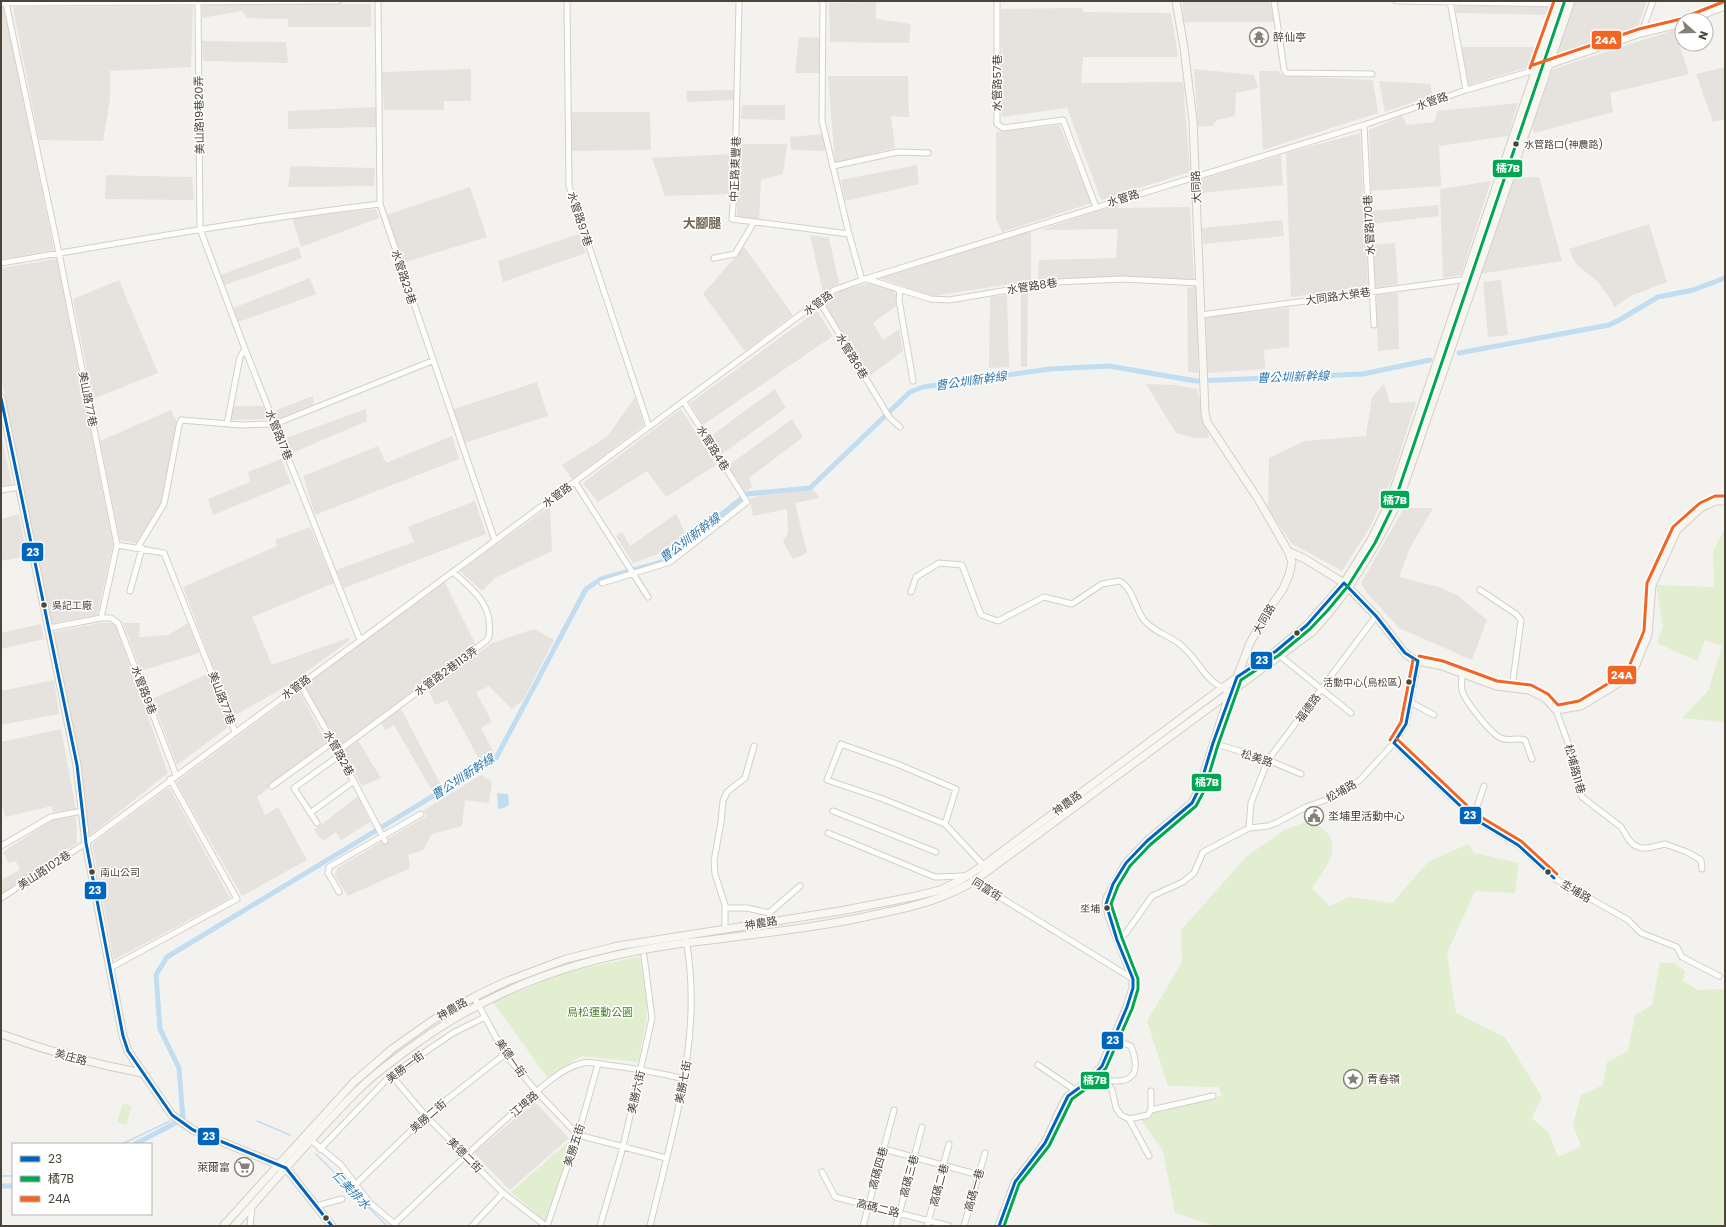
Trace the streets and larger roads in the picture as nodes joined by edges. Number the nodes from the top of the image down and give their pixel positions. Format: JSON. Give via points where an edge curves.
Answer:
{"nodes":[{"id":1,"x":338,"y":1,"type":"edge"},
{"id":2,"x":378,"y":1,"type":"edge"},
{"id":3,"x":567,"y":1,"type":"edge"},
{"id":4,"x":739,"y":1,"type":"edge"},
{"id":5,"x":823,"y":1,"type":"edge"},
{"id":6,"x":997,"y":1,"type":"edge"},
{"id":7,"x":1176,"y":1,"type":"edge"},
{"id":8,"x":1274,"y":1,"type":"edge"},
{"id":9,"x":1396,"y":1,"type":"edge"},
{"id":10,"x":1653,"y":1,"type":"edge"},
{"id":11,"x":49,"y":2,"type":"edge"},
{"id":12,"x":198,"y":2,"type":"edge"},
{"id":13,"x":1450,"y":2,"type":"edge"},
{"id":14,"x":3,"y":3,"type":"edge"},
{"id":15,"x":1559,"y":3,"type":"edge"},
{"id":16,"x":1570,"y":3,"type":"edge"},
{"id":17,"x":1725,"y":7,"type":"edge"},
{"id":18,"x":1712,"y":12,"type":"edge"},
{"id":19,"x":1674,"y":26,"type":"edge"},
{"id":20,"x":1641,"y":34,"type":"junction"},
{"id":21,"x":1550,"y":64,"type":"junction"},
{"id":22,"x":1535,"y":70,"type":"junction"},
{"id":23,"x":1372,"y":74,"type":"dead end"},
{"id":24,"x":1466,"y":90,"type":"junction"},
{"id":25,"x":1364,"y":124,"type":"junction"},
{"id":26,"x":928,"y":153,"type":"dead end"},
{"id":27,"x":833,"y":166,"type":"junction"},
{"id":28,"x":1196,"y":176,"type":"junction"},
{"id":29,"x":380,"y":204,"type":"junction"},
{"id":30,"x":1096,"y":207,"type":"junction"},
{"id":31,"x":754,"y":222,"type":"junction"},
{"id":32,"x":200,"y":229,"type":"junction"},
{"id":33,"x":849,"y":234,"type":"junction"},
{"id":34,"x":59,"y":253,"type":"junction"},
{"id":35,"x":714,"y":258,"type":"dead end"},
{"id":36,"x":1,"y":263,"type":"edge"},
{"id":37,"x":1476,"y":278,"type":"junction"},
{"id":38,"x":865,"y":279,"type":"junction"},
{"id":39,"x":1465,"y":279,"type":"junction"},
{"id":40,"x":1200,"y":283,"type":"junction"},
{"id":41,"x":897,"y":289,"type":"junction"},
{"id":42,"x":1373,"y":291,"type":"junction"},
{"id":43,"x":820,"y":302,"type":"junction"},
{"id":44,"x":1201,"y":315,"type":"junction"},
{"id":45,"x":1374,"y":325,"type":"dead end"},
{"id":46,"x":245,"y":349,"type":"junction"},
{"id":47,"x":432,"y":361,"type":"junction"},
{"id":48,"x":913,"y":382,"type":"dead end"},
{"id":49,"x":1,"y":398,"type":"edge"},
{"id":50,"x":684,"y":402,"type":"junction"},
{"id":51,"x":227,"y":424,"type":"junction"},
{"id":52,"x":275,"y":424,"type":"junction"},
{"id":53,"x":649,"y":427,"type":"junction"},
{"id":54,"x":900,"y":428,"type":"dead end"},
{"id":55,"x":575,"y":482,"type":"junction"},
{"id":56,"x":20,"y":487,"type":"junction"},
{"id":57,"x":1,"y":490,"type":"edge"},
{"id":58,"x":1725,"y":501,"type":"edge"},
{"id":59,"x":494,"y":541,"type":"junction"},
{"id":60,"x":117,"y":545,"type":"junction"},
{"id":61,"x":140,"y":548,"type":"junction"},
{"id":62,"x":1288,"y":551,"type":"junction"},
{"id":63,"x":453,"y":572,"type":"junction"},
{"id":64,"x":634,"y":573,"type":"junction"},
{"id":65,"x":602,"y":584,"type":"dead end"},
{"id":66,"x":1347,"y":585,"type":"junction"},
{"id":67,"x":1480,"y":590,"type":"dead end"},
{"id":68,"x":130,"y":591,"type":"dead end"},
{"id":69,"x":911,"y":592,"type":"dead end"},
{"id":70,"x":648,"y":597,"type":"dead end"},
{"id":71,"x":1376,"y":616,"type":"junction"},
{"id":72,"x":101,"y":618,"type":"junction"},
{"id":73,"x":49,"y":628,"type":"junction"},
{"id":74,"x":360,"y":640,"type":"junction"},
{"id":75,"x":1276,"y":651,"type":"junction"},
{"id":76,"x":1280,"y":657,"type":"junction"},
{"id":77,"x":1418,"y":661,"type":"junction"},
{"id":78,"x":1462,"y":674,"type":"junction"},
{"id":79,"x":1237,"y":677,"type":"junction"},
{"id":80,"x":300,"y":684,"type":"junction"},
{"id":81,"x":1222,"y":688,"type":"junction"},
{"id":82,"x":1512,"y":688,"type":"junction"},
{"id":83,"x":1322,"y":690,"type":"junction"},
{"id":84,"x":1230,"y":692,"type":"junction"},
{"id":85,"x":1410,"y":702,"type":"junction"},
{"id":86,"x":1556,"y":710,"type":"junction"},
{"id":87,"x":1351,"y":713,"type":"dead end"},
{"id":88,"x":1434,"y":715,"type":"dead end"},
{"id":89,"x":235,"y":732,"type":"junction"},
{"id":90,"x":333,"y":742,"type":"junction"},
{"id":91,"x":1213,"y":743,"type":"junction"},
{"id":92,"x":1394,"y":743,"type":"junction"},
{"id":93,"x":754,"y":746,"type":"dead end"},
{"id":94,"x":339,"y":753,"type":"junction"},
{"id":95,"x":1532,"y":759,"type":"dead end"},
{"id":96,"x":1268,"y":760,"type":"junction"},
{"id":97,"x":1301,"y":774,"type":"dead end"},
{"id":98,"x":176,"y":775,"type":"junction"},
{"id":99,"x":170,"y":779,"type":"junction"},
{"id":100,"x":354,"y":781,"type":"junction"},
{"id":101,"x":272,"y":786,"type":"dead end"},
{"id":102,"x":1484,"y":786,"type":"dead end"},
{"id":103,"x":82,"y":811,"type":"junction"},
{"id":104,"x":833,"y":811,"type":"dead end"},
{"id":105,"x":310,"y":813,"type":"junction"},
{"id":106,"x":421,"y":814,"type":"dead end"},
{"id":107,"x":1473,"y":818,"type":"junction"},
{"id":108,"x":317,"y":823,"type":"dead end"},
{"id":109,"x":945,"y":824,"type":"junction"},
{"id":110,"x":1250,"y":828,"type":"junction"},
{"id":111,"x":828,"y":833,"type":"dead end"},
{"id":112,"x":383,"y":838,"type":"junction"},
{"id":113,"x":86,"y":843,"type":"junction"},
{"id":114,"x":1,"y":846,"type":"edge"},
{"id":115,"x":936,"y":852,"type":"dead end"},
{"id":116,"x":985,"y":868,"type":"junction"},
{"id":117,"x":1702,"y":869,"type":"dead end"},
{"id":118,"x":966,"y":876,"type":"junction"},
{"id":119,"x":974,"y":881,"type":"junction"},
{"id":120,"x":800,"y":886,"type":"dead end"},
{"id":121,"x":339,"y":892,"type":"dead end"},
{"id":122,"x":1,"y":898,"type":"edge"},
{"id":123,"x":725,"y":908,"type":"junction"},
{"id":124,"x":725,"y":928,"type":"junction"},
{"id":125,"x":685,"y":935,"type":"junction"},
{"id":126,"x":1117,"y":940,"type":"junction"},
{"id":127,"x":687,"y":943,"type":"junction"},
{"id":128,"x":644,"y":956,"type":"dead end"},
{"id":129,"x":110,"y":968,"type":"junction"},
{"id":130,"x":1719,"y":976,"type":"dead end"},
{"id":131,"x":1133,"y":979,"type":"junction"},
{"id":132,"x":474,"y":996,"type":"junction"},
{"id":133,"x":478,"y":1005,"type":"junction"},
{"id":134,"x":486,"y":1017,"type":"junction"},
{"id":135,"x":1,"y":1034,"type":"edge"},
{"id":136,"x":1113,"y":1039,"type":"junction"},
{"id":137,"x":505,"y":1054,"type":"junction"},
{"id":138,"x":598,"y":1064,"type":"junction"},
{"id":139,"x":1038,"y":1065,"type":"dead end"},
{"id":140,"x":642,"y":1069,"type":"junction"},
{"id":141,"x":1099,"y":1070,"type":"junction"},
{"id":142,"x":142,"y":1073,"type":"junction"},
{"id":143,"x":392,"y":1075,"type":"junction"},
{"id":144,"x":685,"y":1079,"type":"junction"},
{"id":145,"x":1106,"y":1080,"type":"junction"},
{"id":146,"x":1075,"y":1090,"type":"junction"},
{"id":147,"x":1151,"y":1091,"type":"dead end"},
{"id":148,"x":537,"y":1092,"type":"junction"},
{"id":149,"x":1213,"y":1096,"type":"dead end"},
{"id":150,"x":894,"y":1110,"type":"dead end"},
{"id":151,"x":1151,"y":1110,"type":"junction"},
{"id":152,"x":426,"y":1116,"type":"junction"},
{"id":153,"x":1129,"y":1119,"type":"junction"},
{"id":154,"x":922,"y":1126,"type":"dead end"},
{"id":155,"x":578,"y":1135,"type":"junction"},
{"id":156,"x":311,"y":1140,"type":"junction"},
{"id":157,"x":949,"y":1144,"type":"dead end"},
{"id":158,"x":623,"y":1147,"type":"junction"},
{"id":159,"x":320,"y":1149,"type":"junction"},
{"id":160,"x":884,"y":1149,"type":"junction"},
{"id":161,"x":985,"y":1153,"type":"dead end"},
{"id":162,"x":466,"y":1155,"type":"junction"},
{"id":163,"x":1149,"y":1156,"type":"dead end"},
{"id":164,"x":914,"y":1157,"type":"junction"},
{"id":165,"x":666,"y":1158,"type":"junction"},
{"id":166,"x":278,"y":1165,"type":"junction"},
{"id":167,"x":944,"y":1166,"type":"junction"},
{"id":168,"x":286,"y":1168,"type":"junction"},
{"id":169,"x":822,"y":1172,"type":"dead end"},
{"id":170,"x":979,"y":1175,"type":"junction"},
{"id":171,"x":355,"y":1185,"type":"junction"},
{"id":172,"x":504,"y":1192,"type":"junction"},
{"id":173,"x":252,"y":1195,"type":"junction"},
{"id":174,"x":342,"y":1199,"type":"dead end"},
{"id":175,"x":252,"y":1206,"type":"junction"},
{"id":176,"x":316,"y":1206,"type":"junction"},
{"id":177,"x":868,"y":1206,"type":"junction"},
{"id":178,"x":899,"y":1214,"type":"junction"},
{"id":179,"x":928,"y":1224,"type":"edge"},
{"id":180,"x":396,"y":1225,"type":"edge"},
{"id":181,"x":223,"y":1226,"type":"edge"},
{"id":182,"x":234,"y":1226,"type":"edge"},
{"id":183,"x":250,"y":1226,"type":"edge"},
{"id":184,"x":332,"y":1226,"type":"edge"},
{"id":185,"x":472,"y":1226,"type":"edge"},
{"id":186,"x":547,"y":1226,"type":"edge"},
{"id":187,"x":600,"y":1226,"type":"edge"},
{"id":188,"x":650,"y":1226,"type":"edge"},
{"id":189,"x":863,"y":1226,"type":"edge"},
{"id":190,"x":896,"y":1226,"type":"edge"},
{"id":191,"x":949,"y":1226,"type":"edge"},
{"id":192,"x":964,"y":1226,"type":"edge"},
{"id":193,"x":999,"y":1226,"type":"edge"}],
"edges":[{"from":1,"to":12,"type":"street"},
{"from":2,"to":29,"type":"street","name":"水管路23巷"},
{"from":3,"to":53,"type":"street","name":"水管路97巷","via":[[569,186]]},
{"from":4,"to":31,"type":"street","name":"中正路東豐巷","via":[[732,219]]},
{"from":5,"to":27,"type":"street","via":[[822,121]]},
{"from":6,"to":30,"type":"street","name":"水管路57巷","via":[[997,124],[1003,128],[1063,120]]},
{"from":7,"to":28,"type":"street","name":"大同路","via":[[1185,55]]},
{"from":8,"to":23,"type":"street","via":[[1286,72]]},
{"from":9,"to":13,"type":"street"},
{"from":10,"to":20,"type":"street"},
{"from":11,"to":12,"type":"street"},
{"from":11,"to":14,"type":"street"},
{"from":12,"to":32,"type":"street","name":"美山路19巷20弄"},
{"from":13,"to":15,"type":"street"},
{"from":13,"to":24,"type":"street"},
{"from":14,"to":34,"type":"street","name":"美山路77巷"},
{"from":15,"to":16,"type":"street"},
{"from":15,"to":22,"type":"street","name":"神農路"},
{"from":16,"to":21,"type":"street","name":"神農路"},
{"from":17,"to":18,"type":"street"},
{"from":19,"to":20,"type":"street","name":"水管路"},
{"from":20,"to":21,"type":"street","name":"水管路"},
{"from":21,"to":22,"type":"street","name":"水管路"},
{"from":21,"to":37,"type":"street","name":"神農路"},
{"from":22,"to":24,"type":"street","name":"水管路"},
{"from":22,"to":39,"type":"street","name":"神農路"},
{"from":24,"to":25,"type":"street","name":"水管路"},
{"from":25,"to":28,"type":"street","name":"水管路"},
{"from":25,"to":42,"type":"street","name":"水管路170巷"},
{"from":26,"to":27,"type":"street","via":[[898,152]]},
{"from":27,"to":33,"type":"street"},
{"from":28,"to":30,"type":"street","name":"水管路"},
{"from":28,"to":40,"type":"street","name":"大同路"},
{"from":29,"to":32,"type":"street"},
{"from":29,"to":47,"type":"street","name":"水管路23巷"},
{"from":30,"to":38,"type":"street","name":"水管路"},
{"from":31,"to":33,"type":"street","name":"中正路東豐巷"},
{"from":31,"to":35,"type":"street","via":[[735,254]]},
{"from":32,"to":34,"type":"street"},
{"from":32,"to":46,"type":"street","name":"水管路17巷"},
{"from":33,"to":38,"type":"street"},
{"from":34,"to":36,"type":"street"},
{"from":34,"to":60,"type":"street","name":"美山路77巷"},
{"from":37,"to":39,"type":"street","name":"大同路大榮巷"},
{"from":37,"to":66,"type":"street","name":"神農路","via":[[1399,500],[1378,543]]},
{"from":38,"to":41,"type":"street","name":"水管路8巷"},
{"from":38,"to":43,"type":"street","name":"水管路","via":[[834,290]]},
{"from":39,"to":42,"type":"street","name":"大同路大榮巷"},
{"from":39,"to":66,"type":"street","name":"神農路","via":[[1388,504]]},
{"from":40,"to":41,"type":"street","name":"水管路8巷","via":[[1123,279],[1056,282],[949,300],[930,299]]},
{"from":40,"to":44,"type":"street","name":"大同路"},
{"from":41,"to":48,"type":"street","via":[[900,292],[899,300]]},
{"from":42,"to":44,"type":"street","name":"大同路大榮巷"},
{"from":42,"to":45,"type":"street","name":"水管路170巷"},
{"from":43,"to":50,"type":"street","name":"水管路"},
{"from":43,"to":54,"type":"street","name":"水管路6巷","via":[[884,409]]},
{"from":44,"to":62,"type":"street","name":"大同路","via":[[1203,387],[1207,422],[1258,499]]},
{"from":46,"to":51,"type":"street","via":[[240,357]]},
{"from":46,"to":52,"type":"street","name":"水管路17巷"},
{"from":47,"to":52,"type":"street"},
{"from":47,"to":59,"type":"street","name":"水管路23巷"},
{"from":49,"to":56,"type":"street"},
{"from":50,"to":53,"type":"street","name":"水管路"},
{"from":50,"to":64,"type":"street","name":"水管路4巷","via":[[747,501],[670,562]]},
{"from":51,"to":52,"type":"street"},
{"from":51,"to":61,"type":"street","via":[[181,420],[164,504]]},
{"from":52,"to":74,"type":"street","name":"水管路17巷"},
{"from":53,"to":55,"type":"street","name":"水管路"},
{"from":55,"to":59,"type":"street","name":"水管路"},
{"from":55,"to":64,"type":"street"},
{"from":56,"to":57,"type":"street"},
{"from":56,"to":73,"type":"street"},
{"from":58,"to":86,"type":"street","via":[[1716,501],[1702,507],[1677,530],[1652,585],[1648,632],[1632,672],[1627,678],[1581,706]]},
{"from":59,"to":63,"type":"street","name":"水管路"},
{"from":60,"to":61,"type":"street","name":"美山路77巷"},
{"from":60,"to":72,"type":"street","name":"美山路77巷"},
{"from":61,"to":68,"type":"street"},
{"from":61,"to":89,"type":"street","name":"美山路77巷","via":[[160,551],[167,558]]},
{"from":62,"to":66,"type":"street"},
{"from":62,"to":79,"type":"street","name":"大同路","via":[[1292,562],[1289,575],[1250,643]]},
{"from":63,"to":74,"type":"street","name":"水管路"},
{"from":63,"to":94,"type":"street","name":"水管路2巷113弄","via":[[480,597],[487,609],[489,638]]},
{"from":64,"to":65,"type":"street"},
{"from":64,"to":70,"type":"street"},
{"from":66,"to":71,"type":"street"},
{"from":66,"to":75,"type":"street","name":"神農路","via":[[1307,625]]},
{"from":66,"to":76,"type":"street","name":"神農路","via":[[1331,613]]},
{"from":67,"to":82,"type":"street","via":[[1521,620]]},
{"from":69,"to":81,"type":"street","via":[[916,577],[939,563],[962,565],[981,615],[998,621],[1044,597],[1072,604],[1102,584],[1119,582],[1128,588],[1144,620],[1153,630],[1170,637],[1182,646],[1210,680]]},
{"from":71,"to":77,"type":"street","via":[[1405,653]]},
{"from":71,"to":83,"type":"street","name":"福德路"},
{"from":72,"to":73,"type":"street"},
{"from":72,"to":98,"type":"street","name":"水管路9巷","via":[[111,618],[118,623]]},
{"from":73,"to":103,"type":"street","via":[[77,765]]},
{"from":74,"to":80,"type":"street","name":"水管路"},
{"from":75,"to":76,"type":"street"},
{"from":75,"to":79,"type":"street","name":"神農路"},
{"from":76,"to":83,"type":"street"},
{"from":76,"to":84,"type":"street","name":"神農路"},
{"from":77,"to":78,"type":"street","via":[[1442,666]]},
{"from":77,"to":85,"type":"street","name":"松埔路"},
{"from":78,"to":82,"type":"street","via":[[1496,686]]},
{"from":78,"to":95,"type":"street","via":[[1464,696],[1477,714],[1503,740],[1525,740]]},
{"from":79,"to":81,"type":"street","name":"神農路"},
{"from":79,"to":84,"type":"street","name":"大同路"},
{"from":80,"to":89,"type":"street","name":"水管路"},
{"from":80,"to":90,"type":"street","name":"水管路2巷"},
{"from":81,"to":84,"type":"street"},
{"from":81,"to":116,"type":"street","name":"神農路"},
{"from":82,"to":86,"type":"street","via":[[1538,693]]},
{"from":83,"to":87,"type":"street"},
{"from":83,"to":96,"type":"street","name":"福德路"},
{"from":84,"to":91,"type":"street","name":"大同路"},
{"from":84,"to":116,"type":"street","name":"神農路"},
{"from":85,"to":88,"type":"street"},
{"from":85,"to":92,"type":"street","name":"松埔路","via":[[1406,724]]},
{"from":86,"to":117,"type":"street","name":"松埔路11巷","via":[[1575,762],[1577,784],[1582,797],[1621,827],[1634,845],[1648,848],[1665,844],[1701,860]]},
{"from":89,"to":98,"type":"street","name":"水管路"},
{"from":90,"to":94,"type":"street","name":"水管路2巷"},
{"from":90,"to":101,"type":"street"},
{"from":91,"to":96,"type":"street","name":"松美路"},
{"from":91,"to":126,"type":"street","name":"大同路","via":[[1201,784],[1192,803],[1147,841],[1126,863],[1113,884],[1106,904]]},
{"from":92,"to":107,"type":"street","name":"坔埔路"},
{"from":92,"to":110,"type":"street","name":"松埔路","via":[[1360,780],[1328,799],[1268,826]]},
{"from":93,"to":123,"type":"street","via":[[745,778],[723,798],[714,861]]},
{"from":94,"to":100,"type":"street","name":"水管路2巷"},
{"from":94,"to":105,"type":"street","via":[[294,788]]},
{"from":96,"to":97,"type":"street","name":"松美路"},
{"from":96,"to":110,"type":"street","name":"福德路","via":[[1251,803]]},
{"from":98,"to":99,"type":"street","name":"水管路"},
{"from":99,"to":113,"type":"street","name":"水管路"},
{"from":99,"to":129,"type":"street","via":[[238,899]]},
{"from":100,"to":105,"type":"street"},
{"from":100,"to":112,"type":"street","name":"水管路2巷"},
{"from":102,"to":107,"type":"street"},
{"from":103,"to":113,"type":"street"},
{"from":103,"to":114,"type":"street","via":[[51,817]]},
{"from":104,"to":115,"type":"street"},
{"from":105,"to":108,"type":"street"},
{"from":106,"to":112,"type":"street"},
{"from":107,"to":130,"type":"street","name":"坔埔路","via":[[1518,846],[1554,878],[1628,920],[1641,933],[1677,947],[1682,957]]},
{"from":109,"to":109,"type":"street","via":[[956,789],[841,744],[827,780]]},
{"from":109,"to":116,"type":"street"},
{"from":110,"to":126,"type":"street","name":"松埔路","via":[[1203,852],[1194,873],[1183,882],[1152,896],[1126,933]]},
{"from":111,"to":118,"type":"street","name":"同富街","via":[[935,877]]},
{"from":112,"to":121,"type":"street","via":[[329,868],[328,873]]},
{"from":113,"to":122,"type":"street","name":"美山路102巷"},
{"from":113,"to":129,"type":"street"},
{"from":116,"to":118,"type":"street","name":"神農路"},
{"from":116,"to":119,"type":"street","name":"神農路"},
{"from":118,"to":119,"type":"street","name":"同富街"},
{"from":118,"to":124,"type":"street","name":"神農路","via":[[940,890],[912,897],[840,911]]},
{"from":119,"to":127,"type":"street","name":"神農路","via":[[943,897],[915,906],[835,924]]},
{"from":119,"to":131,"type":"street","name":"同富街"},
{"from":120,"to":123,"type":"street","via":[[769,913],[747,908]]},
{"from":123,"to":124,"type":"street"},
{"from":124,"to":125,"type":"street","name":"神農路"},
{"from":125,"to":127,"type":"street","name":"美勝七街"},
{"from":125,"to":132,"type":"street","name":"神農路","via":[[618,946],[566,959],[537,968]]},
{"from":126,"to":131,"type":"street","name":"大同路"},
{"from":127,"to":133,"type":"street","name":"神農路","via":[[620,954],[569,967],[539,976]]},
{"from":127,"to":144,"type":"street","name":"美勝七街","via":[[692,1002]]},
{"from":128,"to":140,"type":"street","name":"美勝六街","via":[[652,1018]]},
{"from":129,"to":142,"type":"street","via":[[123,1036],[128,1051]]},
{"from":131,"to":136,"type":"street","via":[[1127,1007]]},
{"from":132,"to":133,"type":"street","name":"美德一街"},
{"from":132,"to":166,"type":"street","name":"神農路","via":[[392,1049],[354,1082]]},
{"from":133,"to":134,"type":"street","name":"美德一街"},
{"from":133,"to":156,"type":"street","name":"神農路","via":[[438,1028],[392,1062],[358,1090]]},
{"from":134,"to":137,"type":"street","name":"美德一街"},
{"from":134,"to":143,"type":"street","name":"美勝一街","via":[[453,1032]]},
{"from":135,"to":142,"type":"street","name":"美庄路","via":[[51,1052]]},
{"from":136,"to":141,"type":"street"},
{"from":136,"to":145,"type":"street","via":[[1131,1046],[1136,1071],[1127,1080]]},
{"from":137,"to":148,"type":"street","name":"美德一街"},
{"from":137,"to":152,"type":"street","name":"美勝二街"},
{"from":138,"to":140,"type":"street","name":"江埤路"},
{"from":138,"to":148,"type":"street","name":"江埤路","via":[[582,1063],[560,1074]]},
{"from":138,"to":155,"type":"street","name":"美勝五街"},
{"from":139,"to":146,"type":"street"},
{"from":140,"to":144,"type":"street","name":"江埤路"},
{"from":140,"to":158,"type":"street","name":"美勝六街"},
{"from":141,"to":145,"type":"street"},
{"from":141,"to":146,"type":"street"},
{"from":142,"to":166,"type":"street","via":[[172,1115],[184,1125]]},
{"from":143,"to":152,"type":"street","name":"美德二街"},
{"from":143,"to":159,"type":"street","name":"美勝一街"},
{"from":144,"to":165,"type":"street","name":"美勝七街"},
{"from":145,"to":153,"type":"street","via":[[1112,1090],[1116,1108],[1121,1115]]},
{"from":146,"to":193,"type":"street","via":[[1063,1104],[1052,1130],[1015,1182]]},
{"from":147,"to":151,"type":"street"},
{"from":148,"to":155,"type":"street","name":"美德一街"},
{"from":148,"to":162,"type":"street","name":"江埤路"},
{"from":149,"to":151,"type":"street"},
{"from":150,"to":160,"type":"street","name":"高碼四巷"},
{"from":151,"to":153,"type":"street","via":[[1148,1115]]},
{"from":152,"to":162,"type":"street","name":"美德二街"},
{"from":152,"to":171,"type":"street","name":"美勝二街"},
{"from":153,"to":163,"type":"street"},
{"from":154,"to":164,"type":"street","name":"高碼三巷"},
{"from":155,"to":158,"type":"street"},
{"from":155,"to":186,"type":"street","name":"美勝五街"},
{"from":156,"to":159,"type":"street"},
{"from":156,"to":168,"type":"street","name":"神農路"},
{"from":157,"to":167,"type":"street","name":"高碼二巷"},
{"from":158,"to":165,"type":"street"},
{"from":158,"to":187,"type":"street","name":"美勝六街"},
{"from":159,"to":171,"type":"street","via":[[341,1165]]},
{"from":160,"to":164,"type":"street"},
{"from":160,"to":177,"type":"street","name":"高碼四巷"},
{"from":161,"to":170,"type":"street","name":"高碼一巷"},
{"from":162,"to":172,"type":"street","name":"美德二街"},
{"from":162,"to":180,"type":"street","name":"江埤路"},
{"from":164,"to":167,"type":"street"},
{"from":164,"to":178,"type":"street","name":"高碼三巷"},
{"from":165,"to":188,"type":"street","name":"美勝七街"},
{"from":166,"to":168,"type":"street"},
{"from":166,"to":173,"type":"street","name":"神農路"},
{"from":167,"to":170,"type":"street"},
{"from":167,"to":179,"type":"street","name":"高碼二巷"},
{"from":168,"to":175,"type":"street","name":"神農路"},
{"from":168,"to":176,"type":"street"},
{"from":169,"to":177,"type":"street","name":"高碼二路","via":[[835,1197]]},
{"from":170,"to":192,"type":"street","name":"高碼一巷"},
{"from":171,"to":180,"type":"street","via":[[370,1203]]},
{"from":172,"to":185,"type":"street"},
{"from":172,"to":186,"type":"street","name":"美德二街"},
{"from":173,"to":175,"type":"street"},
{"from":173,"to":181,"type":"street","name":"神農路"},
{"from":174,"to":176,"type":"street"},
{"from":175,"to":182,"type":"street","name":"神農路"},
{"from":175,"to":183,"type":"street"},
{"from":176,"to":184,"type":"street"},
{"from":177,"to":178,"type":"street","name":"高碼二路"},
{"from":177,"to":189,"type":"street","name":"高碼四巷"},
{"from":178,"to":179,"type":"street","name":"高碼二路"},
{"from":178,"to":190,"type":"street","name":"高碼三巷"},
{"from":179,"to":191,"type":"street","name":"高碼二路"}]}
